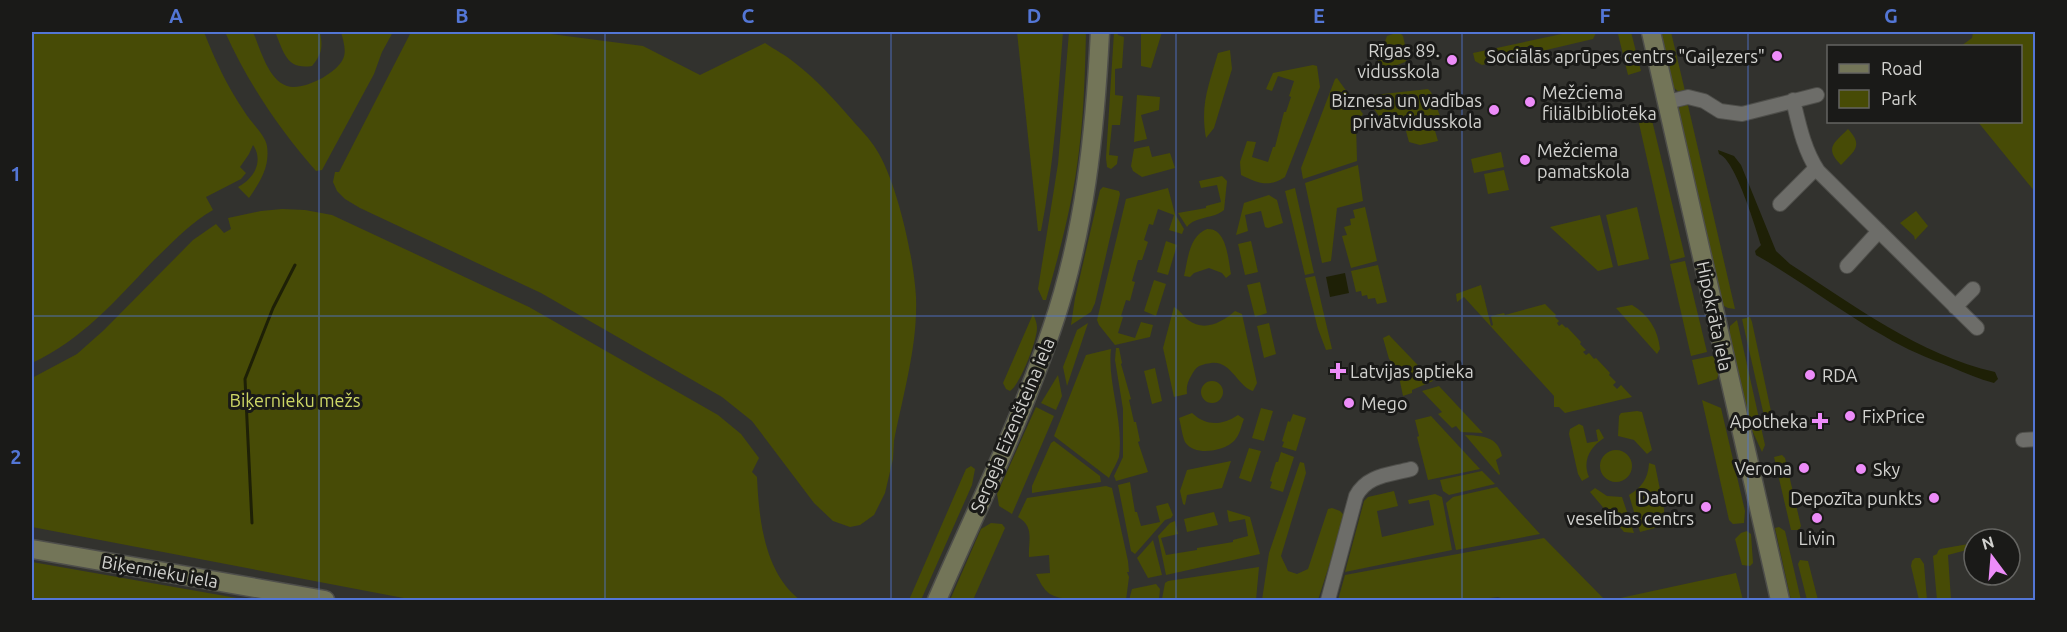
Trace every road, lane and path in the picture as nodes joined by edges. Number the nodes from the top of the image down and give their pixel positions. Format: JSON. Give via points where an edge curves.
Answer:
{"nodes":[{"id":1,"x":1100,"y":32,"type":"edge"},
{"id":2,"x":1651,"y":32,"type":"edge"},
{"id":3,"x":1816,"y":95,"type":"dead end"},
{"id":4,"x":1793,"y":100,"type":"junction"},
{"id":5,"x":1667,"y":102,"type":"junction"},
{"id":6,"x":1816,"y":168,"type":"junction"},
{"id":7,"x":1780,"y":204,"type":"dead end"},
{"id":8,"x":1879,"y":231,"type":"junction"},
{"id":9,"x":1847,"y":266,"type":"dead end"},
{"id":10,"x":1973,"y":289,"type":"dead end"},
{"id":11,"x":1955,"y":307,"type":"junction"},
{"id":12,"x":1977,"y":328,"type":"dead end"},
{"id":13,"x":1411,"y":469,"type":"dead end"},
{"id":14,"x":32,"y":549,"type":"edge"},
{"id":15,"x":324,"y":600,"type":"edge"},
{"id":16,"x":937,"y":600,"type":"edge"},
{"id":17,"x":1328,"y":600,"type":"edge"},
{"id":18,"x":1780,"y":600,"type":"edge"}],
"edges":[{"from":1,"to":16,"type":"street","name":"Sergeja Eizenšteina iela","via":[[1088,177],[1053,327],[1026,400]]},
{"from":2,"to":5,"type":"street","name":"Hipokrāta iela"},
{"from":3,"to":4,"type":"street"},
{"from":4,"to":5,"type":"street","via":[[1742,114],[1720,111],[1688,97]]},
{"from":4,"to":6,"type":"street","via":[[1805,146]]},
{"from":5,"to":18,"type":"street","name":"Hipokrāta iela"},
{"from":6,"to":7,"type":"street"},
{"from":6,"to":8,"type":"street"},
{"from":8,"to":9,"type":"street"},
{"from":8,"to":11,"type":"street"},
{"from":10,"to":11,"type":"street"},
{"from":11,"to":12,"type":"street"},
{"from":13,"to":17,"type":"street","via":[[1368,480],[1361,487]]},
{"from":14,"to":15,"type":"street","name":"Biķernieku iela"}]}
